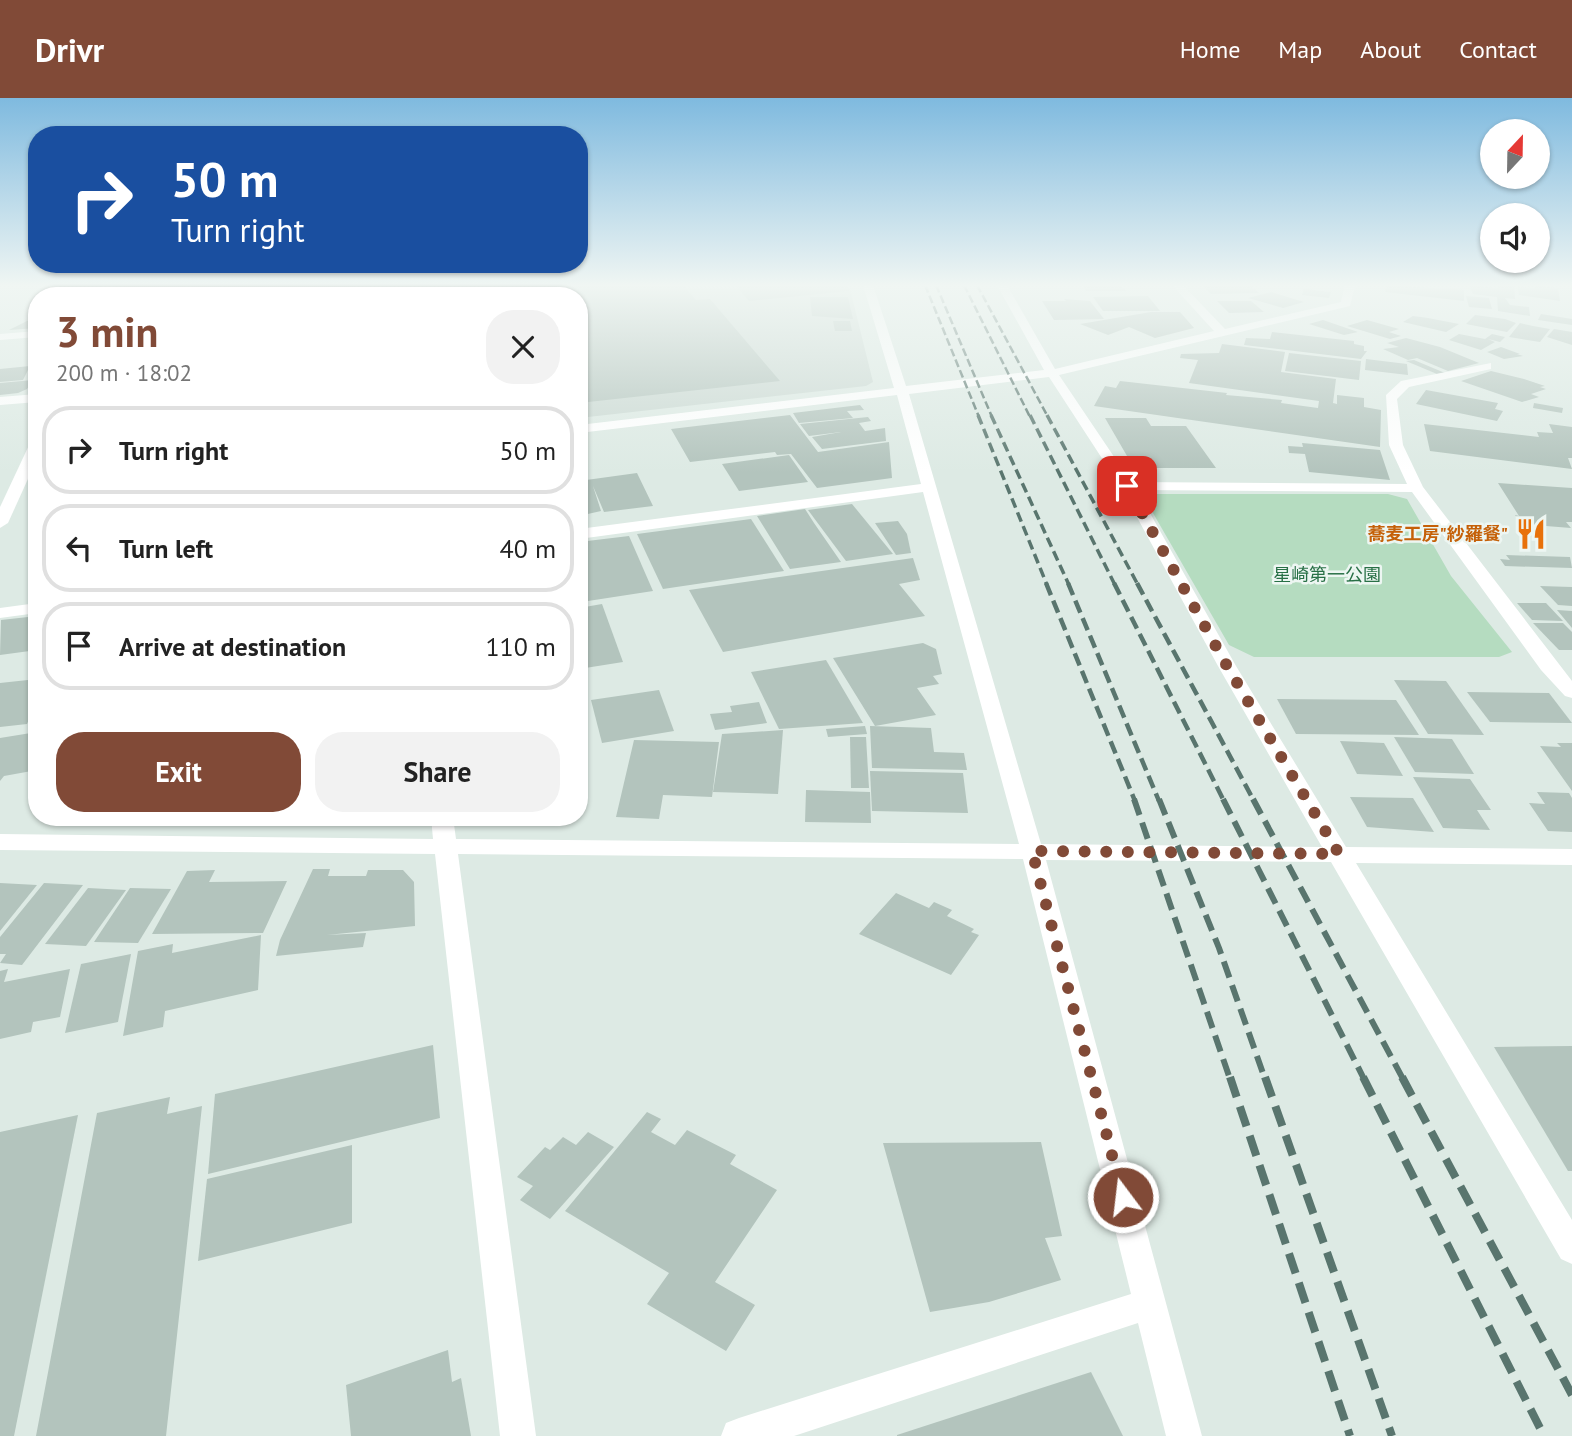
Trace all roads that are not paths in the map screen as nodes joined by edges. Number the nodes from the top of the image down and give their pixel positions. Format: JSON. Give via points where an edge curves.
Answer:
{"nodes":[{"id":1,"x":888,"y":347,"type":"edge"},
{"id":2,"x":1037,"y":347,"type":"edge"},
{"id":3,"x":1161,"y":347,"type":"edge"},
{"id":4,"x":1487,"y":366,"type":"dead end"},
{"id":5,"x":1052,"y":373,"type":"junction"},
{"id":6,"x":902,"y":392,"type":"junction"},
{"id":7,"x":28,"y":399,"type":"edge"},
{"id":8,"x":0,"y":401,"type":"edge"},
{"id":9,"x":588,"y":428,"type":"edge"},
{"id":10,"x":28,"y":458,"type":"edge"},
{"id":11,"x":1127,"y":486,"type":"junction"},
{"id":12,"x":929,"y":487,"type":"junction"},
{"id":13,"x":1416,"y":488,"type":"junction"},
{"id":14,"x":28,"y":492,"type":"edge"},
{"id":15,"x":7,"y":494,"type":"edge"},
{"id":16,"x":0,"y":523,"type":"edge"},
{"id":17,"x":588,"y":533,"type":"edge"},
{"id":18,"x":28,"y":609,"type":"edge"},
{"id":19,"x":0,"y":613,"type":"edge"},
{"id":20,"x":1572,"y":692,"type":"edge"},
{"id":21,"x":444,"y":832,"type":"edge"},
{"id":22,"x":0,"y":842,"type":"edge"},
{"id":23,"x":1032,"y":851,"type":"junction"},
{"id":24,"x":1339,"y":854,"type":"junction"},
{"id":25,"x":1572,"y":857,"type":"edge"},
{"id":26,"x":1572,"y":1249,"type":"edge"},
{"id":27,"x":1151,"y":1303,"type":"junction"},
{"id":28,"x":518,"y":1436,"type":"edge"},
{"id":29,"x":739,"y":1436,"type":"edge"},
{"id":30,"x":1184,"y":1436,"type":"edge"}],
"edges":[{"from":1,"to":6,"type":"street"},
{"from":2,"to":5,"type":"street"},
{"from":3,"to":5,"type":"street"},
{"from":4,"to":13,"type":"street","via":[[1405,384],[1391,398],[1396,445]]},
{"from":5,"to":6,"type":"street"},
{"from":5,"to":11,"type":"street"},
{"from":6,"to":9,"type":"street"},
{"from":6,"to":12,"type":"street"},
{"from":7,"to":8,"type":"street"},
{"from":10,"to":15,"type":"street"},
{"from":11,"to":13,"type":"street"},
{"from":11,"to":24,"type":"street"},
{"from":12,"to":17,"type":"street"},
{"from":12,"to":23,"type":"street"},
{"from":13,"to":20,"type":"street"},
{"from":14,"to":15,"type":"street"},
{"from":15,"to":16,"type":"street"},
{"from":18,"to":19,"type":"street"},
{"from":21,"to":22,"type":"street"},
{"from":21,"to":23,"type":"street"},
{"from":21,"to":28,"type":"street"},
{"from":23,"to":24,"type":"street"},
{"from":23,"to":27,"type":"street"},
{"from":24,"to":25,"type":"street"},
{"from":24,"to":26,"type":"street"},
{"from":27,"to":29,"type":"street"},
{"from":27,"to":30,"type":"street"}]}
